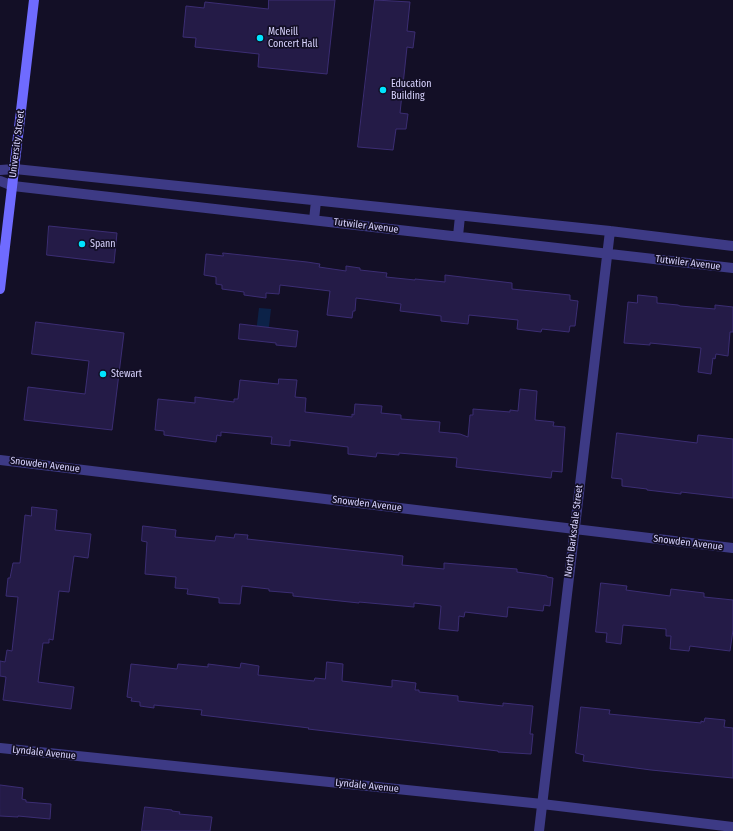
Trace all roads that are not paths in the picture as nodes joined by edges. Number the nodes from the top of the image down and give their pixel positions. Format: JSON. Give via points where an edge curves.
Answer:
{"nodes":[{"id":1,"x":34,"y":0,"type":"edge"},
{"id":2,"x":15,"y":169,"type":"junction"},
{"id":3,"x":0,"y":170,"type":"edge"},
{"id":4,"x":0,"y":182,"type":"edge"},
{"id":5,"x":13,"y":186,"type":"junction"},
{"id":6,"x":316,"y":201,"type":"junction"},
{"id":7,"x":460,"y":216,"type":"junction"},
{"id":8,"x":314,"y":220,"type":"junction"},
{"id":9,"x":610,"y":232,"type":"junction"},
{"id":10,"x":458,"y":236,"type":"junction"},
{"id":11,"x":733,"y":246,"type":"edge"},
{"id":12,"x":607,"y":253,"type":"junction"},
{"id":13,"x":733,"y":268,"type":"edge"},
{"id":14,"x":0,"y":289,"type":"edge"},
{"id":15,"x":0,"y":460,"type":"edge"},
{"id":16,"x":574,"y":528,"type":"junction"},
{"id":17,"x":733,"y":548,"type":"edge"},
{"id":18,"x":0,"y":748,"type":"edge"},
{"id":19,"x":542,"y":804,"type":"junction"},
{"id":20,"x":733,"y":826,"type":"edge"},
{"id":21,"x":539,"y":831,"type":"edge"}],
"edges":[{"from":1,"to":2,"type":"main road","name":"University Street"},
{"from":2,"to":3,"type":"street","name":"Tutwiler Avenue"},
{"from":2,"to":5,"type":"main road","name":"University Street"},
{"from":2,"to":6,"type":"street","name":"Tutwiler Avenue"},
{"from":4,"to":5,"type":"street","name":"Tutwiler Avenue"},
{"from":5,"to":8,"type":"street","name":"Tutwiler Avenue"},
{"from":5,"to":14,"type":"main road","name":"University Street"},
{"from":6,"to":7,"type":"street","name":"Tutwiler Avenue"},
{"from":6,"to":8,"type":"street"},
{"from":7,"to":9,"type":"street","name":"Tutwiler Avenue"},
{"from":7,"to":10,"type":"street"},
{"from":8,"to":10,"type":"street","name":"Tutwiler Avenue"},
{"from":9,"to":11,"type":"street","name":"Tutwiler Avenue"},
{"from":9,"to":12,"type":"street","name":"North Barksdale Street"},
{"from":10,"to":12,"type":"street","name":"Tutwiler Avenue"},
{"from":12,"to":13,"type":"street","name":"Tutwiler Avenue"},
{"from":12,"to":16,"type":"street","name":"North Barksdale Street"},
{"from":15,"to":16,"type":"street","name":"Snowden Avenue"},
{"from":16,"to":17,"type":"street","name":"Snowden Avenue"},
{"from":16,"to":19,"type":"street","name":"North Barksdale Street"},
{"from":18,"to":19,"type":"street","name":"Lyndale Avenue"},
{"from":19,"to":20,"type":"street","name":"Lyndale Avenue"},
{"from":19,"to":21,"type":"street","name":"North Barksdale Street"}]}
